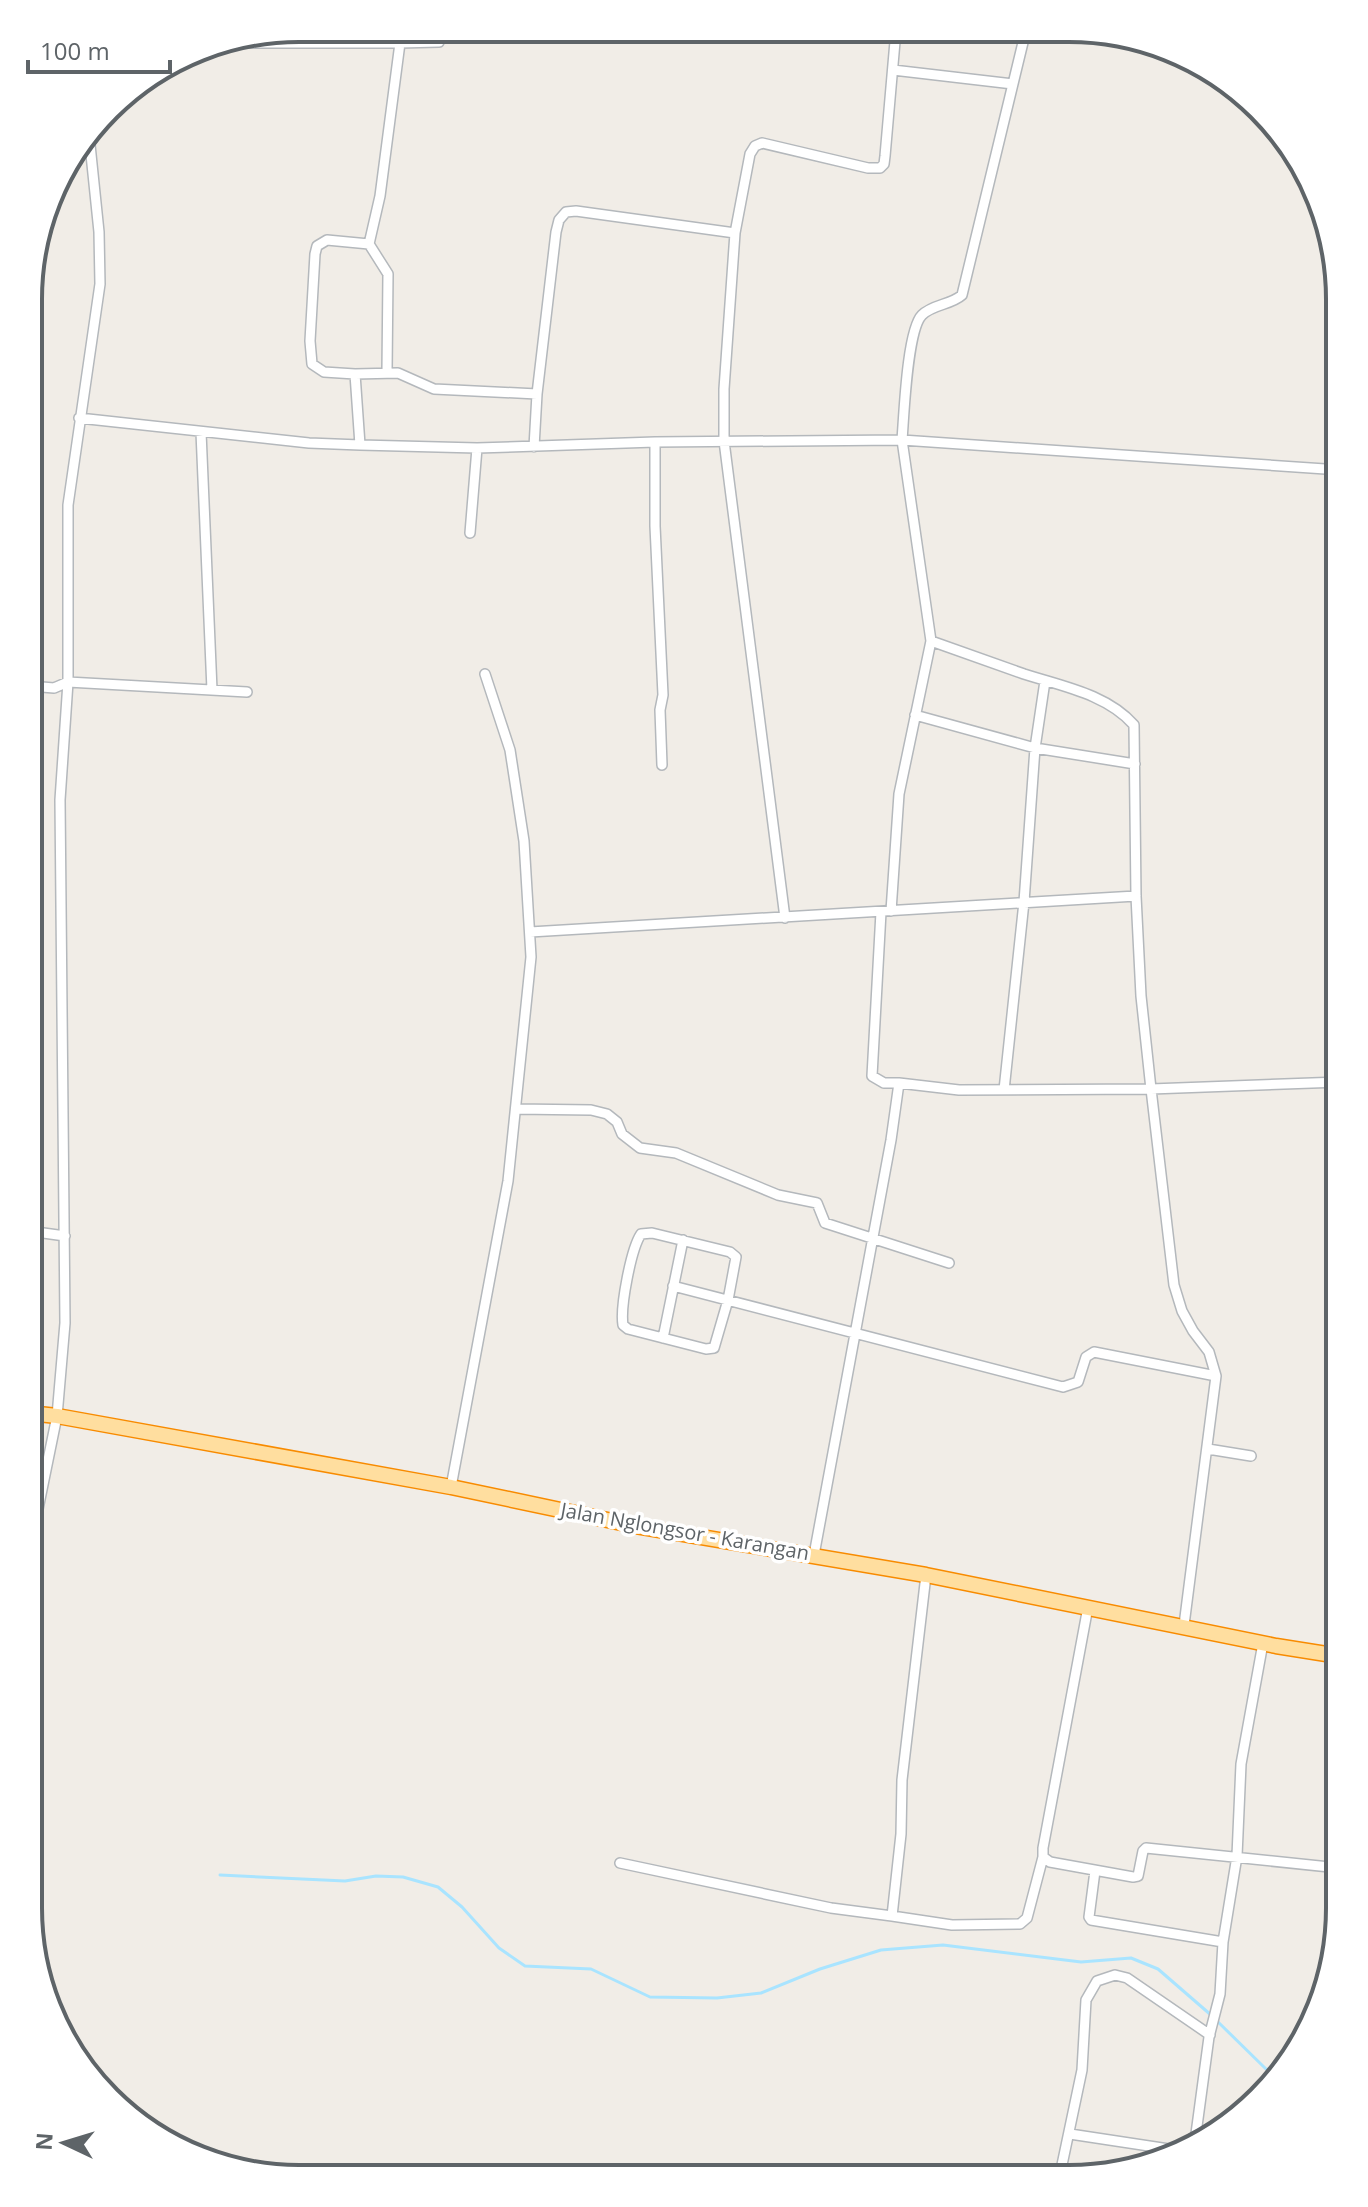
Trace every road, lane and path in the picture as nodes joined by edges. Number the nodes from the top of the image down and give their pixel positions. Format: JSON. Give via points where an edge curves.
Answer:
{"nodes":[{"id":1,"x":439,"y":42,"type":"edge"},
{"id":2,"x":895,"y":42,"type":"edge"},
{"id":3,"x":1023,"y":42,"type":"edge"},
{"id":4,"x":282,"y":43,"type":"edge"},
{"id":5,"x":291,"y":43,"type":"joint"},
{"id":6,"x":400,"y":43,"type":"junction"},
{"id":7,"x":893,"y":70,"type":"junction"},
{"id":8,"x":1013,"y":84,"type":"junction"},
{"id":9,"x":90,"y":148,"type":"edge"},
{"id":10,"x":735,"y":233,"type":"junction"},
{"id":11,"x":369,"y":244,"type":"junction"},
{"id":12,"x":387,"y":371,"type":"junction"},
{"id":13,"x":355,"y":374,"type":"junction"},
{"id":14,"x":537,"y":394,"type":"junction"},
{"id":15,"x":79,"y":418,"type":"junction"},
{"id":16,"x":201,"y":432,"type":"junction"},
{"id":17,"x":902,"y":440,"type":"junction"},
{"id":18,"x":724,"y":441,"type":"junction"},
{"id":19,"x":655,"y":442,"type":"junction"},
{"id":20,"x":360,"y":445,"type":"junction"},
{"id":21,"x":534,"y":447,"type":"junction"},
{"id":22,"x":477,"y":448,"type":"junction"},
{"id":23,"x":1326,"y":469,"type":"edge"},
{"id":24,"x":470,"y":533,"type":"dead end"},
{"id":25,"x":931,"y":641,"type":"junction"},
{"id":26,"x":485,"y":674,"type":"dead end"},
{"id":27,"x":1045,"y":681,"type":"junction"},
{"id":28,"x":68,"y":682,"type":"junction"},
{"id":29,"x":42,"y":687,"type":"edge"},
{"id":30,"x":212,"y":690,"type":"junction"},
{"id":31,"x":247,"y":692,"type":"dead end"},
{"id":32,"x":915,"y":715,"type":"junction"},
{"id":33,"x":1035,"y":748,"type":"junction"},
{"id":34,"x":1135,"y":764,"type":"junction"},
{"id":35,"x":662,"y":765,"type":"dead end"},
{"id":36,"x":1136,"y":896,"type":"junction"},
{"id":37,"x":1024,"y":902,"type":"junction"},
{"id":38,"x":886,"y":912,"type":"junction"},
{"id":39,"x":785,"y":918,"type":"junction"},
{"id":40,"x":530,"y":932,"type":"junction"},
{"id":41,"x":899,"y":1083,"type":"junction"},
{"id":42,"x":1326,"y":1083,"type":"edge"},
{"id":43,"x":1151,"y":1089,"type":"junction"},
{"id":44,"x":1004,"y":1090,"type":"junction"},
{"id":45,"x":516,"y":1109,"type":"junction"},
{"id":46,"x":42,"y":1233,"type":"edge"},
{"id":47,"x":65,"y":1236,"type":"junction"},
{"id":48,"x":873,"y":1237,"type":"junction"},
{"id":49,"x":683,"y":1240,"type":"junction"},
{"id":50,"x":949,"y":1263,"type":"dead end"},
{"id":51,"x":673,"y":1286,"type":"junction"},
{"id":52,"x":728,"y":1300,"type":"junction"},
{"id":53,"x":854,"y":1333,"type":"junction"},
{"id":54,"x":663,"y":1338,"type":"junction"},
{"id":55,"x":1216,"y":1376,"type":"junction"},
{"id":56,"x":42,"y":1414,"type":"edge"},
{"id":57,"x":57,"y":1416,"type":"junction"},
{"id":58,"x":1208,"y":1449,"type":"junction"},
{"id":59,"x":1251,"y":1456,"type":"dead end"},
{"id":60,"x":451,"y":1487,"type":"junction"},
{"id":61,"x":42,"y":1489,"type":"edge"},
{"id":62,"x":814,"y":1555,"type":"junction"},
{"id":63,"x":926,"y":1575,"type":"junction"},
{"id":64,"x":1088,"y":1607,"type":"junction"},
{"id":65,"x":1184,"y":1625,"type":"junction"},
{"id":66,"x":1263,"y":1643,"type":"junction"},
{"id":67,"x":1325,"y":1654,"type":"edge"},
{"id":68,"x":1237,"y":1856,"type":"junction"},
{"id":69,"x":1043,"y":1857,"type":"junction"},
{"id":70,"x":620,"y":1863,"type":"dead end"},
{"id":71,"x":1325,"y":1866,"type":"edge"},
{"id":72,"x":1095,"y":1871,"type":"junction"},
{"id":73,"x":892,"y":1916,"type":"junction"},
{"id":74,"x":1223,"y":1942,"type":"junction"},
{"id":75,"x":1211,"y":2033,"type":"junction"},
{"id":76,"x":1196,"y":2132,"type":"edge"},
{"id":77,"x":1070,"y":2134,"type":"junction"},
{"id":78,"x":1160,"y":2148,"type":"edge"},
{"id":79,"x":1062,"y":2165,"type":"edge"}],
"edges":[{"from":1,"to":6,"type":"street"},
{"from":2,"to":7,"type":"street"},
{"from":3,"to":8,"type":"street"},
{"from":4,"to":5,"type":"street"},
{"from":5,"to":6,"type":"street"},
{"from":6,"to":11,"type":"street"},
{"from":7,"to":8,"type":"street"},
{"from":7,"to":10,"type":"street","via":[[880,168],[762,143],[755,146]]},
{"from":8,"to":17,"type":"street","via":[[962,295],[926,311],[917,323]]},
{"from":9,"to":15,"type":"street","via":[[100,284]]},
{"from":10,"to":14,"type":"street","via":[[566,212],[556,232]]},
{"from":10,"to":18,"type":"street"},
{"from":11,"to":12,"type":"street","via":[[388,274]]},
{"from":11,"to":13,"type":"street","via":[[327,240],[315,254],[312,364],[324,372]]},
{"from":12,"to":13,"type":"street"},
{"from":12,"to":14,"type":"street","via":[[434,389]]},
{"from":13,"to":20,"type":"street"},
{"from":14,"to":21,"type":"street"},
{"from":15,"to":16,"type":"street"},
{"from":15,"to":28,"type":"street","via":[[68,505]]},
{"from":16,"to":20,"type":"street"},
{"from":16,"to":30,"type":"street"},
{"from":17,"to":18,"type":"street"},
{"from":17,"to":23,"type":"street"},
{"from":17,"to":25,"type":"street"},
{"from":18,"to":19,"type":"street"},
{"from":18,"to":39,"type":"street"},
{"from":19,"to":21,"type":"street"},
{"from":19,"to":35,"type":"street"},
{"from":20,"to":22,"type":"street"},
{"from":21,"to":22,"type":"street"},
{"from":22,"to":24,"type":"street"},
{"from":25,"to":27,"type":"street"},
{"from":25,"to":32,"type":"street"},
{"from":26,"to":40,"type":"street","via":[[510,750]]},
{"from":27,"to":33,"type":"street"},
{"from":27,"to":34,"type":"street","via":[[1083,692],[1125,715],[1134,725]]},
{"from":28,"to":29,"type":"street"},
{"from":28,"to":30,"type":"street"},
{"from":28,"to":47,"type":"street","via":[[60,800]]},
{"from":30,"to":31,"type":"street"},
{"from":32,"to":33,"type":"street"},
{"from":32,"to":38,"type":"street","via":[[899,794]]},
{"from":33,"to":34,"type":"street"},
{"from":33,"to":37,"type":"street"},
{"from":34,"to":36,"type":"street"},
{"from":36,"to":37,"type":"street"},
{"from":36,"to":43,"type":"street"},
{"from":37,"to":38,"type":"street"},
{"from":37,"to":44,"type":"street"},
{"from":38,"to":39,"type":"street"},
{"from":38,"to":41,"type":"street","via":[[872,1076]]},
{"from":39,"to":40,"type":"street"},
{"from":40,"to":45,"type":"street"},
{"from":41,"to":44,"type":"street"},
{"from":41,"to":48,"type":"street"},
{"from":42,"to":43,"type":"street"},
{"from":43,"to":44,"type":"street"},
{"from":43,"to":55,"type":"street","via":[[1174,1285]]},
{"from":45,"to":48,"type":"street","via":[[607,1114],[640,1148],[676,1153],[778,1195],[817,1203],[825,1223]]},
{"from":45,"to":60,"type":"street","via":[[508,1181]]},
{"from":46,"to":47,"type":"street"},
{"from":47,"to":57,"type":"street"},
{"from":48,"to":50,"type":"street"},
{"from":48,"to":53,"type":"street"},
{"from":49,"to":51,"type":"street"},
{"from":49,"to":52,"type":"street","via":[[734,1254]]},
{"from":49,"to":54,"type":"street","via":[[646,1233],[636,1244],[623,1325]]},
{"from":51,"to":52,"type":"street"},
{"from":51,"to":54,"type":"street"},
{"from":52,"to":53,"type":"street"},
{"from":52,"to":54,"type":"street","via":[[714,1348]]},
{"from":53,"to":55,"type":"street","via":[[1063,1387],[1078,1382],[1086,1357],[1094,1352]]},
{"from":53,"to":62,"type":"street"},
{"from":55,"to":58,"type":"street"},
{"from":56,"to":57,"type":"highway","name":"Jalan Nglongsor - Karangan"},
{"from":57,"to":60,"type":"highway","name":"Jalan Nglongsor - Karangan"},
{"from":57,"to":61,"type":"street"},
{"from":58,"to":59,"type":"street"},
{"from":58,"to":65,"type":"street"},
{"from":60,"to":62,"type":"highway","name":"Jalan Nglongsor - Karangan","via":[[636,1526]]},
{"from":62,"to":63,"type":"highway","name":"Jalan Nglongsor - Karangan"},
{"from":63,"to":64,"type":"highway","name":"Jalan Nglongsor - Karangan"},
{"from":63,"to":73,"type":"street"},
{"from":64,"to":65,"type":"highway","name":"Jalan Nglongsor - Karangan"},
{"from":64,"to":69,"type":"street"},
{"from":65,"to":66,"type":"highway","name":"Jalan Nglongsor - Karangan"},
{"from":66,"to":67,"type":"highway","name":"Jalan Nglongsor - Karangan"},
{"from":66,"to":68,"type":"street","via":[[1241,1764]]},
{"from":68,"to":71,"type":"street"},
{"from":68,"to":72,"type":"street","via":[[1146,1848],[1136,1877]]},
{"from":68,"to":74,"type":"street"},
{"from":69,"to":72,"type":"street"},
{"from":69,"to":73,"type":"street","via":[[1027,1918],[1020,1924],[952,1925]]},
{"from":70,"to":73,"type":"street"},
{"from":72,"to":74,"type":"street","via":[[1091,1920]]},
{"from":74,"to":75,"type":"street","via":[[1220,1998]]},
{"from":75,"to":76,"type":"street"},
{"from":75,"to":77,"type":"street","via":[[1127,1978],[1115,1975],[1097,1981],[1086,2000],[1082,2070]]},
{"from":77,"to":78,"type":"street"},
{"from":77,"to":79,"type":"street"}]}
